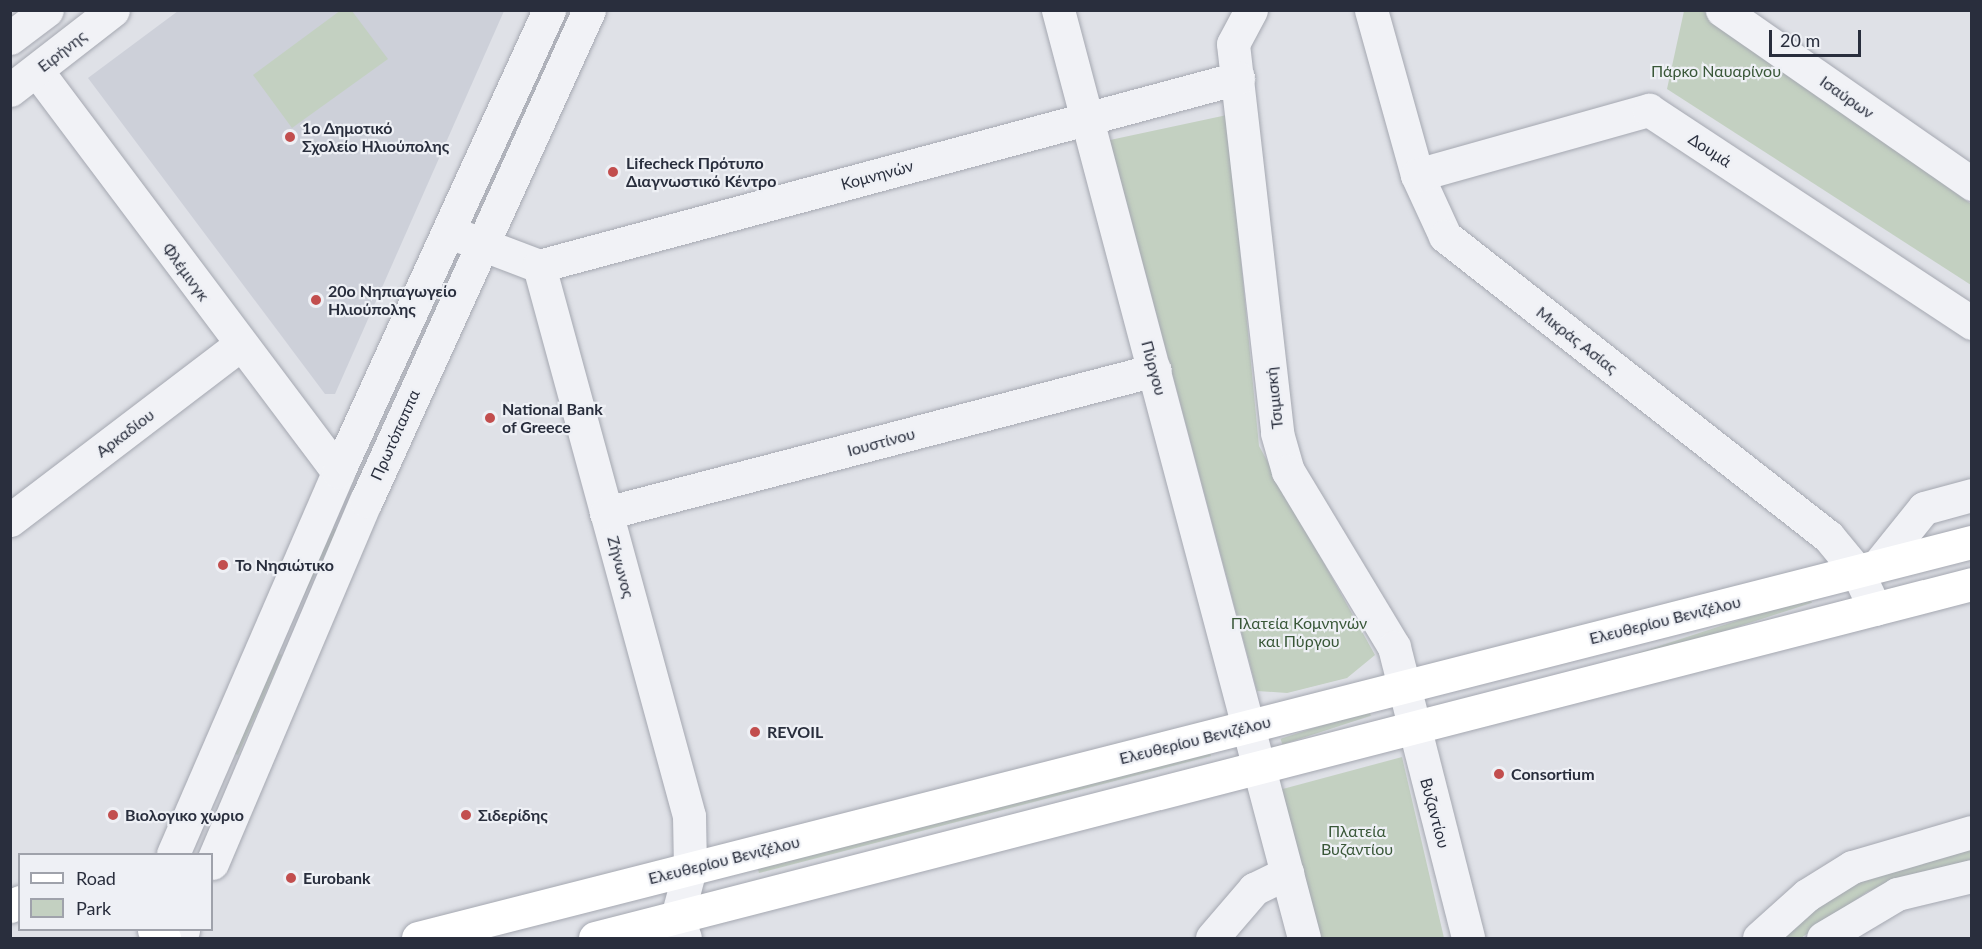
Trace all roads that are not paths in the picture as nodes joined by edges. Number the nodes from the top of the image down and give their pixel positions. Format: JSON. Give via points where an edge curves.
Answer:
{"nodes":[{"id":1,"x":48,"y":10,"type":"edge"},
{"id":2,"x":113,"y":10,"type":"edge"},
{"id":3,"x":549,"y":10,"type":"edge"},
{"id":4,"x":589,"y":10,"type":"edge"},
{"id":5,"x":1058,"y":10,"type":"edge"},
{"id":6,"x":1251,"y":10,"type":"edge"},
{"id":7,"x":1371,"y":10,"type":"edge"},
{"id":8,"x":1722,"y":10,"type":"edge"},
{"id":9,"x":10,"y":38,"type":"edge"},
{"id":10,"x":37,"y":70,"type":"junction"},
{"id":11,"x":1238,"y":78,"type":"junction"},
{"id":12,"x":10,"y":90,"type":"edge"},
{"id":13,"x":1088,"y":118,"type":"junction"},
{"id":14,"x":1417,"y":175,"type":"junction"},
{"id":15,"x":1971,"y":184,"type":"edge"},
{"id":16,"x":448,"y":231,"type":"junction"},
{"id":17,"x":481,"y":245,"type":"junction"},
{"id":18,"x":539,"y":266,"type":"junction"},
{"id":19,"x":1971,"y":323,"type":"edge"},
{"id":20,"x":240,"y":345,"type":"junction"},
{"id":21,"x":1155,"y":370,"type":"junction"},
{"id":22,"x":338,"y":471,"type":"junction"},
{"id":23,"x":1971,"y":495,"type":"edge"},
{"id":24,"x":606,"y":513,"type":"junction"},
{"id":25,"x":10,"y":520,"type":"edge"},
{"id":26,"x":1971,"y":542,"type":"edge"},
{"id":27,"x":1868,"y":568,"type":"junction"},
{"id":28,"x":1971,"y":584,"type":"edge"},
{"id":29,"x":1875,"y":609,"type":"junction"},
{"id":30,"x":1406,"y":686,"type":"junction"},
{"id":31,"x":1248,"y":726,"type":"junction"},
{"id":32,"x":1413,"y":727,"type":"junction"},
{"id":33,"x":1259,"y":766,"type":"junction"},
{"id":34,"x":1971,"y":832,"type":"edge"},
{"id":35,"x":174,"y":853,"type":"edge"},
{"id":36,"x":213,"y":861,"type":"edge"},
{"id":37,"x":690,"y":869,"type":"junction"},
{"id":38,"x":1287,"y":873,"type":"junction"},
{"id":39,"x":1971,"y":876,"type":"edge"},
{"id":40,"x":693,"y":927,"type":"edge"},
{"id":41,"x":418,"y":939,"type":"edge"},
{"id":42,"x":595,"y":939,"type":"edge"},
{"id":43,"x":1212,"y":939,"type":"edge"},
{"id":44,"x":1304,"y":939,"type":"edge"},
{"id":45,"x":1468,"y":939,"type":"edge"},
{"id":46,"x":1758,"y":939,"type":"edge"},
{"id":47,"x":1822,"y":939,"type":"edge"}],
"edges":[{"from":1,"to":9,"type":"street"},
{"from":2,"to":10,"type":"street","name":"Ειρήνης"},
{"from":3,"to":16,"type":"street"},
{"from":4,"to":17,"type":"street","name":"Πρωτόπαππα"},
{"from":5,"to":13,"type":"street","name":"Πύργου"},
{"from":6,"to":11,"type":"street","via":[[1233,44]]},
{"from":7,"to":14,"type":"street","name":"Μικράς Ασίας"},
{"from":8,"to":15,"type":"street","name":"Ισαύρων"},
{"from":10,"to":12,"type":"street","name":"Ειρήνης"},
{"from":10,"to":20,"type":"street","name":"Φλέμινγκ"},
{"from":11,"to":13,"type":"street","name":"Κομνηνών"},
{"from":11,"to":30,"type":"street","name":"Τσιμισκή","via":[[1280,443],[1288,471],[1394,647]]},
{"from":13,"to":18,"type":"street","name":"Κομνηνών"},
{"from":13,"to":21,"type":"street","name":"Πύργου"},
{"from":14,"to":19,"type":"street","name":"Δουμά","via":[[1649,110]]},
{"from":14,"to":27,"type":"street","name":"Μικράς Ασίας","via":[[1445,236]]},
{"from":16,"to":17,"type":"street"},
{"from":16,"to":22,"type":"street"},
{"from":17,"to":18,"type":"street"},
{"from":17,"to":36,"type":"street","name":"Πρωτόπαππα"},
{"from":18,"to":24,"type":"street","name":"Ζήνωνος"},
{"from":20,"to":22,"type":"street","name":"Φλέμινγκ"},
{"from":20,"to":25,"type":"street","name":"Αρκαδίου"},
{"from":21,"to":24,"type":"street","name":"Ιουστίνου"},
{"from":21,"to":31,"type":"street","name":"Πύργου"},
{"from":22,"to":35,"type":"street"},
{"from":23,"to":27,"type":"street","via":[[1924,508]]},
{"from":24,"to":37,"type":"street","name":"Ζήνωνος","via":[[689,816]]},
{"from":26,"to":27,"type":"main road","name":"Ελευθερίου Βενιζέλου"},
{"from":27,"to":29,"type":"street","name":"Μικράς Ασίας"},
{"from":27,"to":30,"type":"main road","name":"Ελευθερίου Βενιζέλου"},
{"from":28,"to":29,"type":"main road"},
{"from":29,"to":32,"type":"main road"},
{"from":30,"to":31,"type":"main road","name":"Ελευθερίου Βενιζέλου"},
{"from":30,"to":32,"type":"street","name":"Βυζαντίου"},
{"from":31,"to":33,"type":"street"},
{"from":31,"to":37,"type":"main road","name":"Ελευθερίου Βενιζέλου"},
{"from":32,"to":33,"type":"main road"},
{"from":32,"to":45,"type":"street","name":"Βυζαντίου"},
{"from":33,"to":38,"type":"street"},
{"from":33,"to":40,"type":"main road"},
{"from":34,"to":46,"type":"street","via":[[1852,867],[1807,895]]},
{"from":37,"to":40,"type":"street","name":"Ζήνωνος"},
{"from":37,"to":41,"type":"main road","name":"Ελευθερίου Βενιζέλου"},
{"from":38,"to":43,"type":"street","via":[[1254,889]]},
{"from":38,"to":44,"type":"street"},
{"from":39,"to":47,"type":"street","via":[[1889,897]]},
{"from":40,"to":42,"type":"main road"}]}
